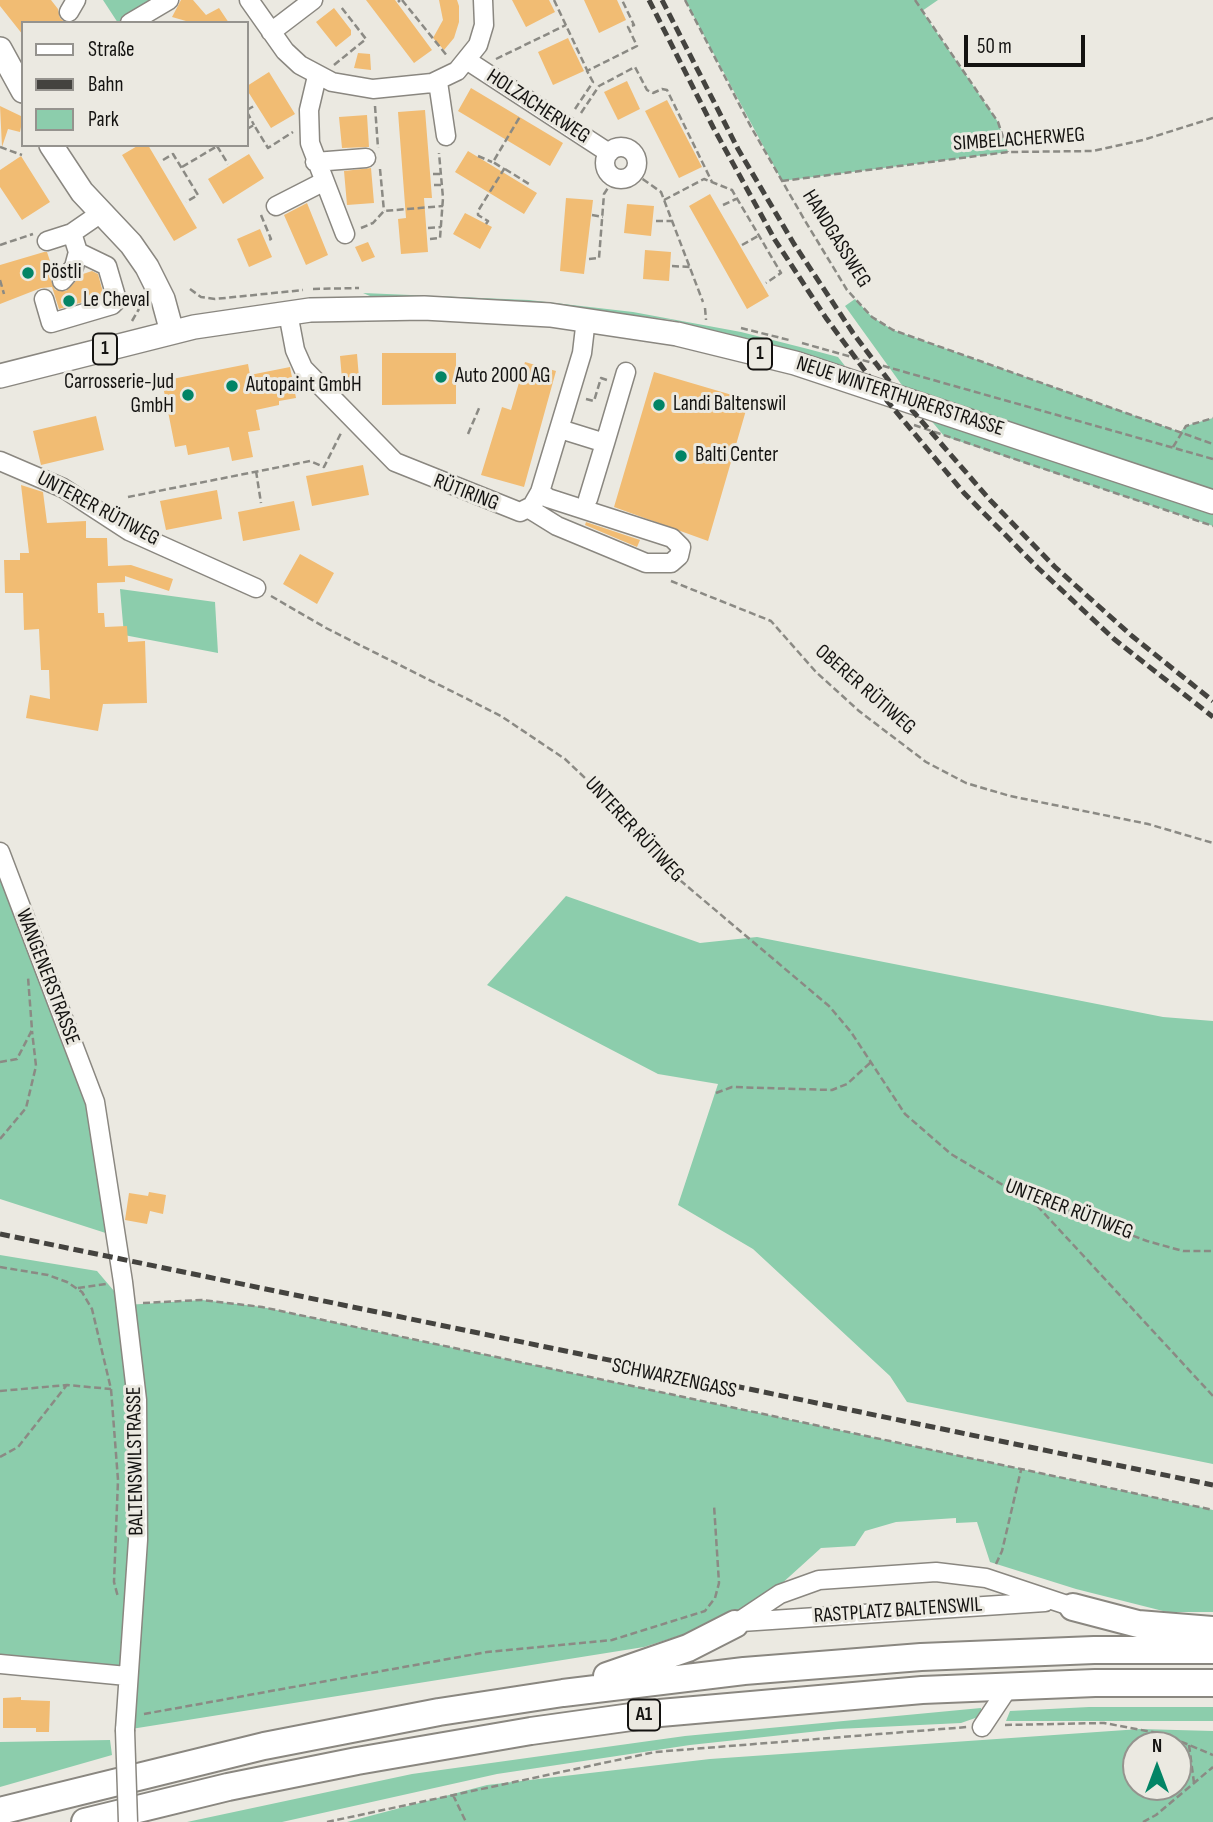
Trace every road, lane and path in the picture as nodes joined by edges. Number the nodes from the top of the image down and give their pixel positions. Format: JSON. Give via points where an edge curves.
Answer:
{"nodes":[{"id":1,"x":169,"y":0,"type":"edge"},
{"id":2,"x":249,"y":0,"type":"edge"},
{"id":3,"x":313,"y":0,"type":"edge"},
{"id":4,"x":483,"y":0,"type":"edge"},
{"id":5,"x":554,"y":0,"type":"edge"},
{"id":6,"x":685,"y":0,"type":"edge"},
{"id":7,"x":915,"y":0,"type":"edge"},
{"id":8,"x":400,"y":1,"type":"edge"},
{"id":9,"x":622,"y":1,"type":"edge"},
{"id":10,"x":341,"y":7,"type":"dead end"},
{"id":11,"x":133,"y":21,"type":"edge"},
{"id":12,"x":566,"y":25,"type":"junction"},
{"id":13,"x":424,"y":29,"type":"junction"},
{"id":14,"x":271,"y":32,"type":"junction"},
{"id":15,"x":420,"y":33,"type":"dead end"},
{"id":16,"x":431,"y":38,"type":"junction"},
{"id":17,"x":427,"y":41,"type":"dead end"},
{"id":18,"x":0,"y":50,"type":"edge"},
{"id":19,"x":466,"y":63,"type":"junction"},
{"id":20,"x":587,"y":71,"type":"junction"},
{"id":21,"x":320,"y":77,"type":"junction"},
{"id":22,"x":438,"y":82,"type":"junction"},
{"id":23,"x":21,"y":87,"type":"edge"},
{"id":24,"x":530,"y":101,"type":"junction"},
{"id":25,"x":254,"y":106,"type":"dead end"},
{"id":26,"x":248,"y":110,"type":"edge"},
{"id":27,"x":248,"y":113,"type":"edge"},
{"id":28,"x":1213,"y":118,"type":"edge"},
{"id":29,"x":308,"y":124,"type":"junction"},
{"id":30,"x":254,"y":125,"type":"junction"},
{"id":31,"x":568,"y":126,"type":"junction"},
{"id":32,"x":370,"y":127,"type":"dead end"},
{"id":33,"x":377,"y":127,"type":"dead end"},
{"id":34,"x":248,"y":128,"type":"edge"},
{"id":35,"x":442,"y":141,"type":"joint"},
{"id":36,"x":0,"y":147,"type":"edge"},
{"id":37,"x":52,"y":147,"type":"edge"},
{"id":38,"x":216,"y":147,"type":"edge"},
{"id":39,"x":219,"y":147,"type":"edge"},
{"id":40,"x":1008,"y":152,"type":"junction"},
{"id":41,"x":609,"y":153,"type":"junction"},
{"id":42,"x":22,"y":155,"type":"dead end"},
{"id":43,"x":309,"y":155,"type":"junction"},
{"id":44,"x":478,"y":156,"type":"dead end"},
{"id":45,"x":366,"y":158,"type":"dead end"},
{"id":46,"x":163,"y":160,"type":"dead end"},
{"id":47,"x":493,"y":162,"type":"junction"},
{"id":48,"x":228,"y":164,"type":"dead end"},
{"id":49,"x":181,"y":167,"type":"junction"},
{"id":50,"x":504,"y":169,"type":"junction"},
{"id":51,"x":634,"y":173,"type":"junction"},
{"id":52,"x":433,"y":174,"type":"dead end"},
{"id":53,"x":441,"y":174,"type":"junction"},
{"id":54,"x":615,"y":177,"type":"junction"},
{"id":55,"x":782,"y":181,"type":"junction"},
{"id":56,"x":323,"y":182,"type":"junction"},
{"id":57,"x":712,"y":182,"type":"junction"},
{"id":58,"x":434,"y":185,"type":"dead end"},
{"id":59,"x":442,"y":185,"type":"junction"},
{"id":60,"x":382,"y":186,"type":"dead end"},
{"id":61,"x":528,"y":186,"type":"dead end"},
{"id":62,"x":377,"y":187,"type":"dead end"},
{"id":63,"x":737,"y":198,"type":"junction"},
{"id":64,"x":664,"y":200,"type":"junction"},
{"id":65,"x":186,"y":202,"type":"dead end"},
{"id":66,"x":723,"y":205,"type":"dead end"},
{"id":67,"x":276,"y":206,"type":"dead end"},
{"id":68,"x":443,"y":206,"type":"junction"},
{"id":69,"x":101,"y":213,"type":"junction"},
{"id":70,"x":592,"y":215,"type":"dead end"},
{"id":71,"x":603,"y":216,"type":"junction"},
{"id":72,"x":656,"y":221,"type":"dead end"},
{"id":73,"x":672,"y":221,"type":"junction"},
{"id":74,"x":486,"y":224,"type":"dead end"},
{"id":75,"x":441,"y":227,"type":"junction"},
{"id":76,"x":428,"y":228,"type":"dead end"},
{"id":77,"x":72,"y":233,"type":"junction"},
{"id":78,"x":345,"y":234,"type":"joint"},
{"id":79,"x":759,"y":236,"type":"junction"},
{"id":80,"x":429,"y":239,"type":"dead end"},
{"id":81,"x":47,"y":241,"type":"dead end"},
{"id":82,"x":743,"y":244,"type":"dead end"},
{"id":83,"x":78,"y":252,"type":"junction"},
{"id":84,"x":589,"y":259,"type":"dead end"},
{"id":85,"x":672,"y":266,"type":"dead end"},
{"id":86,"x":690,"y":267,"type":"junction"},
{"id":87,"x":0,"y":280,"type":"edge"},
{"id":88,"x":62,"y":281,"type":"dead end"},
{"id":89,"x":766,"y":283,"type":"dead end"},
{"id":90,"x":190,"y":289,"type":"dead end"},
{"id":91,"x":4,"y":294,"type":"dead end"},
{"id":92,"x":197,"y":294,"type":"dead end"},
{"id":93,"x":44,"y":299,"type":"dead end"},
{"id":94,"x":703,"y":302,"type":"dead end"},
{"id":95,"x":705,"y":308,"type":"dead end"},
{"id":96,"x":288,"y":313,"type":"junction"},
{"id":97,"x":586,"y":319,"type":"junction"},
{"id":98,"x":706,"y":320,"type":"dead end"},
{"id":99,"x":172,"y":332,"type":"junction"},
{"id":100,"x":0,"y":376,"type":"edge"},
{"id":101,"x":624,"y":378,"type":"joint"},
{"id":102,"x":570,"y":393,"type":"junction"},
{"id":103,"x":480,"y":406,"type":"dead end"},
{"id":104,"x":349,"y":415,"type":"junction"},
{"id":105,"x":1213,"y":418,"type":"edge"},
{"id":106,"x":560,"y":429,"type":"junction"},
{"id":107,"x":1180,"y":433,"type":"junction"},
{"id":108,"x":468,"y":434,"type":"dead end"},
{"id":109,"x":944,"y":436,"type":"dead end"},
{"id":110,"x":605,"y":443,"type":"junction"},
{"id":111,"x":1213,"y":444,"type":"edge"},
{"id":112,"x":1173,"y":447,"type":"dead end"},
{"id":113,"x":0,"y":461,"type":"edge"},
{"id":114,"x":256,"y":471,"type":"junction"},
{"id":115,"x":540,"y":492,"type":"junction"},
{"id":116,"x":128,"y":497,"type":"dead end"},
{"id":117,"x":1213,"y":502,"type":"edge"},
{"id":118,"x":261,"y":503,"type":"dead end"},
{"id":119,"x":588,"y":505,"type":"junction"},
{"id":120,"x":527,"y":508,"type":"junction"},
{"id":121,"x":1213,"y":526,"type":"edge"},
{"id":122,"x":577,"y":534,"type":"junction"},
{"id":123,"x":671,"y":581,"type":"dead end"},
{"id":124,"x":256,"y":588,"type":"joint"},
{"id":125,"x":1213,"y":843,"type":"edge"},
{"id":126,"x":0,"y":852,"type":"edge"},
{"id":127,"x":37,"y":955,"type":"junction"},
{"id":128,"x":32,"y":1030,"type":"junction"},
{"id":129,"x":0,"y":1062,"type":"edge"},
{"id":130,"x":870,"y":1063,"type":"junction"},
{"id":131,"x":716,"y":1093,"type":"dead end"},
{"id":132,"x":95,"y":1102,"type":"joint"},
{"id":133,"x":0,"y":1139,"type":"edge"},
{"id":134,"x":1028,"y":1196,"type":"junction"},
{"id":135,"x":1213,"y":1251,"type":"edge"},
{"id":136,"x":0,"y":1267,"type":"edge"},
{"id":137,"x":123,"y":1282,"type":"junction"},
{"id":138,"x":77,"y":1289,"type":"junction"},
{"id":139,"x":126,"y":1305,"type":"junction"},
{"id":140,"x":67,"y":1384,"type":"junction"},
{"id":141,"x":111,"y":1389,"type":"junction"},
{"id":142,"x":0,"y":1391,"type":"edge"},
{"id":143,"x":1213,"y":1396,"type":"edge"},
{"id":144,"x":0,"y":1457,"type":"edge"},
{"id":145,"x":1021,"y":1470,"type":"junction"},
{"id":146,"x":714,"y":1506,"type":"dead end"},
{"id":147,"x":1213,"y":1510,"type":"edge"},
{"id":148,"x":995,"y":1566,"type":"dead end"},
{"id":149,"x":1064,"y":1604,"type":"junction"},
{"id":150,"x":132,"y":1611,"type":"junction"},
{"id":151,"x":738,"y":1623,"type":"junction"},
{"id":152,"x":1213,"y":1630,"type":"edge"},
{"id":153,"x":1213,"y":1650,"type":"edge"},
{"id":154,"x":0,"y":1664,"type":"edge"},
{"id":155,"x":127,"y":1676,"type":"junction"},
{"id":156,"x":1213,"y":1683,"type":"edge"},
{"id":157,"x":1010,"y":1685,"type":"junction"},
{"id":158,"x":563,"y":1693,"type":"junction"},
{"id":159,"x":126,"y":1723,"type":"junction"},
{"id":160,"x":982,"y":1727,"type":"junction"},
{"id":161,"x":1147,"y":1731,"type":"edge"},
{"id":162,"x":1192,"y":1746,"type":"edge"},
{"id":163,"x":1213,"y":1755,"type":"edge"},
{"id":164,"x":1213,"y":1767,"type":"edge"},
{"id":165,"x":1192,"y":1768,"type":"edge"},
{"id":166,"x":1194,"y":1783,"type":"junction"},
{"id":167,"x":453,"y":1795,"type":"junction"},
{"id":168,"x":0,"y":1811,"type":"edge"},
{"id":169,"x":85,"y":1822,"type":"edge"},
{"id":170,"x":128,"y":1822,"type":"edge"},
{"id":171,"x":327,"y":1822,"type":"edge"},
{"id":172,"x":466,"y":1822,"type":"edge"},
{"id":173,"x":1143,"y":1822,"type":"edge"}],
"edges":[{"from":1,"to":11,"type":"street"},
{"from":2,"to":14,"type":"street"},
{"from":3,"to":14,"type":"street"},
{"from":4,"to":19,"type":"street","via":[[481,35]]},
{"from":5,"to":12,"type":"path"},
{"from":6,"to":55,"type":"path","name":"HANDGASSWEG"},
{"from":7,"to":40,"type":"path","via":[[998,122]]},
{"from":8,"to":13,"type":"path"},
{"from":9,"to":20,"type":"path","via":[[634,25],[628,27],[637,46]]},
{"from":10,"to":21,"type":"path","via":[[366,39]]},
{"from":12,"to":19,"type":"path"},
{"from":12,"to":20,"type":"path"},
{"from":13,"to":15,"type":"path"},
{"from":13,"to":16,"type":"path"},
{"from":14,"to":21,"type":"street","via":[[290,57]]},
{"from":16,"to":17,"type":"path"},
{"from":16,"to":19,"type":"path"},
{"from":18,"to":23,"type":"main road"},
{"from":19,"to":22,"type":"street"},
{"from":19,"to":24,"type":"street","name":"HOLZACHERWEG"},
{"from":20,"to":31,"type":"path","via":[[593,82]]},
{"from":21,"to":22,"type":"street","via":[[364,88]]},
{"from":21,"to":29,"type":"street","via":[[311,98]]},
{"from":22,"to":35,"type":"street"},
{"from":24,"to":31,"type":"street","name":"HOLZACHERWEG"},
{"from":24,"to":47,"type":"path"},
{"from":25,"to":26,"type":"path"},
{"from":27,"to":30,"type":"path"},
{"from":28,"to":40,"type":"path","name":"SIMBELACHERWEG","via":[[1093,151]]},
{"from":29,"to":30,"type":"path","via":[[268,148]]},
{"from":29,"to":43,"type":"street"},
{"from":30,"to":34,"type":"path"},
{"from":31,"to":41,"type":"street","name":"HOLZACHERWEG"},
{"from":31,"to":57,"type":"path","via":[[599,86],[635,67],[647,90],[667,90]]},
{"from":32,"to":33,"type":"path"},
{"from":35,"to":53,"type":"path"},
{"from":36,"to":42,"type":"path"},
{"from":37,"to":69,"type":"main road"},
{"from":38,"to":49,"type":"path"},
{"from":39,"to":48,"type":"path"},
{"from":40,"to":55,"type":"path","name":"SIMBELACHERWEG"},
{"from":41,"to":51,"type":"street","name":"HOLZACHERWEG","via":[[619,148],[631,150],[637,161]]},
{"from":41,"to":54,"type":"street","name":"HOLZACHERWEG","via":[[606,165]]},
{"from":43,"to":45,"type":"street"},
{"from":43,"to":56,"type":"street"},
{"from":44,"to":47,"type":"path"},
{"from":46,"to":49,"type":"path","via":[[173,154]]},
{"from":47,"to":50,"type":"path"},
{"from":49,"to":65,"type":"path","via":[[198,195]]},
{"from":50,"to":61,"type":"path"},
{"from":50,"to":74,"type":"path","via":[[478,217],[488,221]]},
{"from":51,"to":54,"type":"street","via":[[624,179]]},
{"from":51,"to":64,"type":"path","via":[[661,192]]},
{"from":52,"to":53,"type":"path"},
{"from":53,"to":59,"type":"path"},
{"from":54,"to":71,"type":"path","via":[[604,194]]},
{"from":55,"to":107,"type":"path","name":"HANDGASSWEG","via":[[847,289],[872,317],[894,330]]},
{"from":56,"to":67,"type":"street"},
{"from":56,"to":78,"type":"street"},
{"from":57,"to":63,"type":"path","via":[[732,190]]},
{"from":57,"to":64,"type":"path","via":[[704,179]]},
{"from":58,"to":59,"type":"path"},
{"from":59,"to":68,"type":"path"},
{"from":60,"to":62,"type":"path"},
{"from":63,"to":66,"type":"path"},
{"from":63,"to":79,"type":"path"},
{"from":64,"to":73,"type":"path"},
{"from":68,"to":75,"type":"path"},
{"from":68,"to":78,"type":"path","via":[[384,211],[373,223]]},
{"from":69,"to":77,"type":"street"},
{"from":69,"to":99,"type":"main road","via":[[147,267]]},
{"from":70,"to":71,"type":"path"},
{"from":71,"to":84,"type":"path","via":[[599,258]]},
{"from":72,"to":73,"type":"path"},
{"from":73,"to":86,"type":"path"},
{"from":75,"to":76,"type":"path"},
{"from":75,"to":80,"type":"path","via":[[440,238]]},
{"from":77,"to":81,"type":"street"},
{"from":77,"to":83,"type":"street"},
{"from":79,"to":82,"type":"path"},
{"from":79,"to":89,"type":"path","via":[[781,273]]},
{"from":83,"to":88,"type":"street","via":[[74,267]]},
{"from":83,"to":93,"type":"street","via":[[107,266],[117,300],[51,323]]},
{"from":85,"to":86,"type":"path"},
{"from":86,"to":94,"type":"path"},
{"from":87,"to":91,"type":"path"},
{"from":90,"to":92,"type":"path"},
{"from":95,"to":98,"type":"path"},
{"from":96,"to":97,"type":"main road","name":"NEUE WINTERTHURERSTRASSE","number":"1","via":[[424,307]]},
{"from":96,"to":99,"type":"main road","name":"NEUE WINTERTHURERSTRASSE","number":"1"},
{"from":96,"to":104,"type":"street","name":"RÜTIRING","via":[[297,358]]},
{"from":97,"to":102,"type":"street","name":"RÜTIRING"},
{"from":97,"to":117,"type":"main road","name":"NEUE WINTERTHURERSTRASSE","number":"1","via":[[677,334],[794,363]]},
{"from":99,"to":100,"type":"main road","name":"NEUE WINTERTHURERSTRASSE","number":"1"},
{"from":101,"to":102,"type":"path","via":[[601,378],[594,401]]},
{"from":101,"to":110,"type":"street"},
{"from":102,"to":106,"type":"street","name":"RÜTIRING"},
{"from":103,"to":108,"type":"path"},
{"from":104,"to":114,"type":"path","via":[[324,467],[310,461]]},
{"from":104,"to":120,"type":"street","name":"RÜTIRING","via":[[395,463],[505,508],[520,512]]},
{"from":105,"to":107,"type":"path","via":[[1186,426]]},
{"from":106,"to":110,"type":"street"},
{"from":106,"to":115,"type":"street","name":"RÜTIRING"},
{"from":107,"to":111,"type":"path","name":"HANDGASSWEG"},
{"from":107,"to":112,"type":"path"},
{"from":109,"to":121,"type":"path"},
{"from":110,"to":119,"type":"street"},
{"from":113,"to":124,"type":"street","name":"UNTERER RÜTIWEG","via":[[63,488],[129,531]]},
{"from":114,"to":116,"type":"path"},
{"from":114,"to":118,"type":"path"},
{"from":115,"to":119,"type":"street","via":[[548,498]]},
{"from":115,"to":120,"type":"street","name":"RÜTIRING"},
{"from":119,"to":122,"type":"street"},
{"from":119,"to":122,"type":"street","via":[[673,538],[681,547],[679,556],[671,563],[646,563]]},
{"from":120,"to":122,"type":"street"},
{"from":123,"to":125,"type":"path","name":"OBERER RÜTIWEG","via":[[771,621],[859,711],[926,762],[966,783]]},
{"from":124,"to":130,"type":"path","name":"UNTERER RÜTIWEG","via":[[548,744],[598,789],[704,903],[829,1006]]},
{"from":126,"to":127,"type":"street","name":"WANGENERSTRASSE"},
{"from":127,"to":128,"type":"path","via":[[28,978]]},
{"from":127,"to":132,"type":"street","name":"WANGENERSTRASSE"},
{"from":128,"to":129,"type":"path","via":[[17,1059]]},
{"from":128,"to":133,"type":"path","via":[[36,1066],[26,1108]]},
{"from":130,"to":131,"type":"path","via":[[832,1090],[732,1087]]},
{"from":130,"to":134,"type":"path","name":"UNTERER RÜTIWEG","via":[[905,1114],[936,1143],[983,1175]]},
{"from":132,"to":137,"type":"street","name":"BALTENSWILSTRASSE"},
{"from":134,"to":135,"type":"path","name":"UNTERER RÜTIWEG","via":[[1158,1245]]},
{"from":134,"to":143,"type":"path"},
{"from":136,"to":138,"type":"path","via":[[48,1275]]},
{"from":137,"to":138,"type":"path"},
{"from":137,"to":139,"type":"street","name":"BALTENSWILSTRASSE"},
{"from":138,"to":141,"type":"path","via":[[92,1309]]},
{"from":139,"to":145,"type":"path","name":"SCHWARZENGASS","via":[[202,1300],[262,1307]]},
{"from":139,"to":150,"type":"street","name":"BALTENSWILSTRASSE","via":[[136,1400],[138,1541]]},
{"from":140,"to":141,"type":"path"},
{"from":140,"to":142,"type":"path"},
{"from":140,"to":144,"type":"path","via":[[18,1447]]},
{"from":141,"to":150,"type":"path","via":[[118,1480],[114,1582],[116,1594]]},
{"from":145,"to":147,"type":"path","name":"SCHWARZENGASS"},
{"from":145,"to":148,"type":"path"},
{"from":146,"to":159,"type":"path","via":[[719,1583],[705,1611],[612,1640],[488,1652]]},
{"from":149,"to":151,"type":"street","name":"RASTPLATZ BALTENSWIL"},
{"from":149,"to":151,"type":"street","name":"RASTPLATZ BALTENSWIL","via":[[967,1574],[936,1572],[838,1578],[792,1588]]},
{"from":149,"to":152,"type":"highway","via":[[1138,1624]]},
{"from":150,"to":155,"type":"street","name":"BALTENSWILSTRASSE"},
{"from":151,"to":158,"type":"highway","number":"A1","via":[[688,1648]]},
{"from":153,"to":158,"type":"highway","number":"A1","via":[[921,1657],[744,1671]]},
{"from":154,"to":155,"type":"street"},
{"from":155,"to":159,"type":"street","name":"BALTENSWILSTRASSE"},
{"from":156,"to":157,"type":"highway","number":"A1"},
{"from":157,"to":160,"type":"street"},
{"from":157,"to":169,"type":"highway","number":"A1","via":[[748,1703],[531,1731],[271,1778]]},
{"from":158,"to":168,"type":"highway","number":"A1","via":[[264,1746]]},
{"from":159,"to":170,"type":"street","name":"BALTENSWILSTRASSE","bridge":true},
{"from":160,"to":161,"type":"path","via":[[1104,1723]]},
{"from":160,"to":167,"type":"path","via":[[655,1752]]},
{"from":162,"to":163,"type":"path"},
{"from":164,"to":166,"type":"path"},
{"from":165,"to":166,"type":"path"},
{"from":166,"to":173,"type":"path"},
{"from":167,"to":171,"type":"path"},
{"from":167,"to":172,"type":"path"}]}
